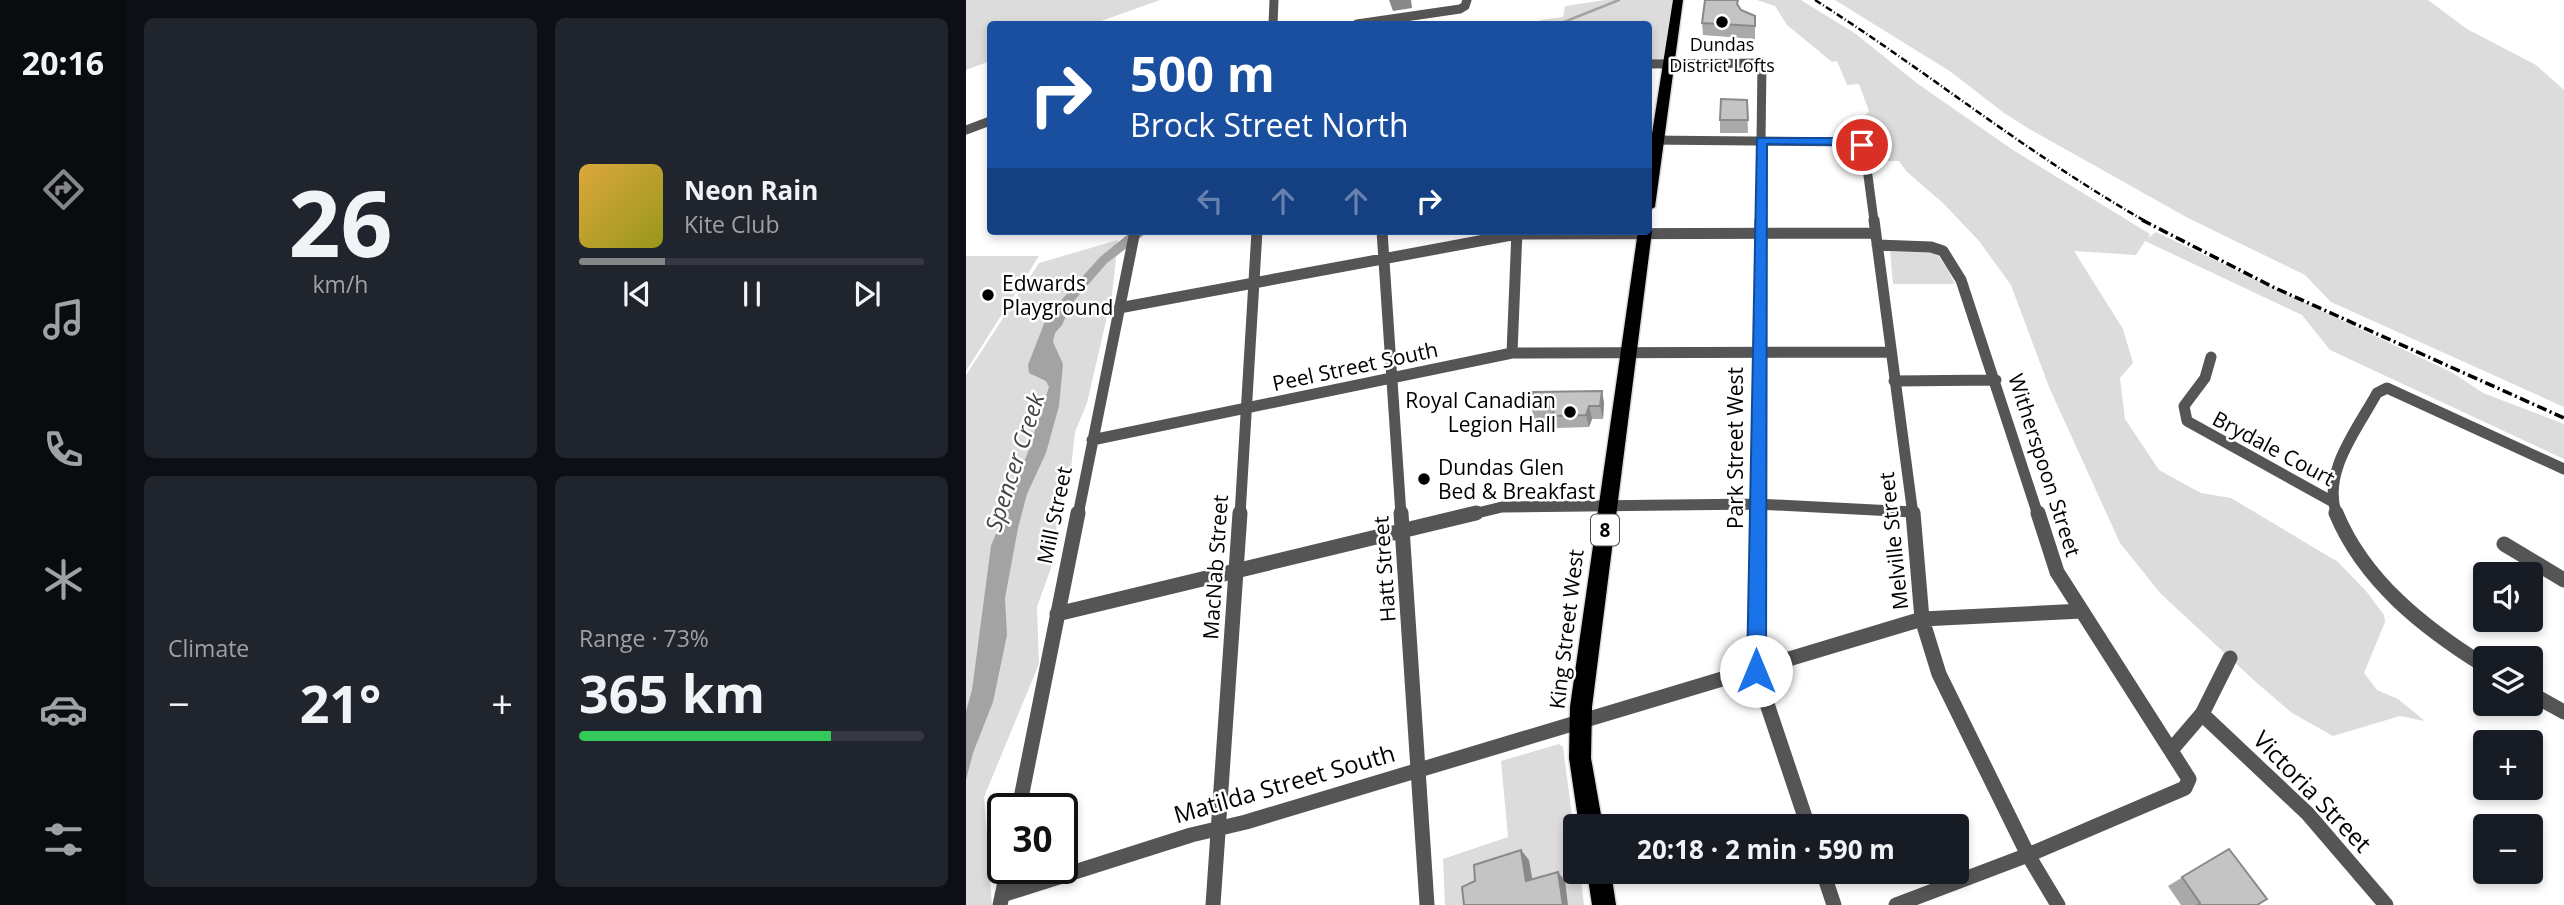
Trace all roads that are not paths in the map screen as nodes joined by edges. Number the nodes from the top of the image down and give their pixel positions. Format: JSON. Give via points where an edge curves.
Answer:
{"nodes":[{"id":1,"x":1274,"y":0,"type":"edge"},
{"id":2,"x":1467,"y":0,"type":"edge"},
{"id":3,"x":1678,"y":0,"type":"edge"},
{"id":4,"x":1273,"y":21,"type":"edge"},
{"id":5,"x":1378,"y":21,"type":"edge"},
{"id":6,"x":1652,"y":64,"type":"edge"},
{"id":7,"x":1668,"y":64,"type":"junction"},
{"id":8,"x":987,"y":122,"type":"edge"},
{"id":9,"x":966,"y":130,"type":"edge"},
{"id":10,"x":1653,"y":140,"type":"edge"},
{"id":11,"x":1762,"y":141,"type":"junction"},
{"id":12,"x":1862,"y":145,"type":"joint"},
{"id":13,"x":1652,"y":232,"type":"edge"},
{"id":14,"x":1762,"y":233,"type":"junction"},
{"id":15,"x":1134,"y":235,"type":"edge"},
{"id":16,"x":1257,"y":235,"type":"edge"},
{"id":17,"x":1382,"y":235,"type":"edge"},
{"id":18,"x":1506,"y":235,"type":"edge"},
{"id":19,"x":1517,"y":235,"type":"edge"},
{"id":20,"x":1645,"y":235,"type":"edge"},
{"id":21,"x":1876,"y":239,"type":"junction"},
{"id":22,"x":1384,"y":258,"type":"junction"},
{"id":23,"x":1256,"y":282,"type":"junction"},
{"id":24,"x":1119,"y":308,"type":"junction"},
{"id":25,"x":1628,"y":351,"type":"junction"},
{"id":26,"x":1759,"y":352,"type":"junction"},
{"id":27,"x":1891,"y":352,"type":"junction"},
{"id":28,"x":1512,"y":353,"type":"junction"},
{"id":29,"x":2211,"y":357,"type":"dead end"},
{"id":30,"x":1391,"y":378,"type":"junction"},
{"id":31,"x":1996,"y":380,"type":"junction"},
{"id":32,"x":1894,"y":381,"type":"junction"},
{"id":33,"x":1247,"y":408,"type":"junction"},
{"id":34,"x":1092,"y":440,"type":"junction"},
{"id":35,"x":2564,"y":469,"type":"edge"},
{"id":36,"x":2333,"y":502,"type":"junction"},
{"id":37,"x":1757,"y":504,"type":"junction"},
{"id":38,"x":1608,"y":506,"type":"junction"},
{"id":39,"x":1913,"y":512,"type":"junction"},
{"id":40,"x":1402,"y":533,"type":"junction"},
{"id":41,"x":2504,"y":544,"type":"dead end"},
{"id":42,"x":1236,"y":572,"type":"junction"},
{"id":43,"x":2564,"y":580,"type":"edge"},
{"id":44,"x":2082,"y":611,"type":"junction"},
{"id":45,"x":1057,"y":614,"type":"junction"},
{"id":46,"x":1922,"y":619,"type":"junction"},
{"id":47,"x":2230,"y":658,"type":"dead end"},
{"id":48,"x":2473,"y":659,"type":"edge"},
{"id":49,"x":1756,"y":671,"type":"junction"},
{"id":50,"x":2543,"y":700,"type":"edge"},
{"id":51,"x":2564,"y":712,"type":"edge"},
{"id":52,"x":2202,"y":714,"type":"junction"},
{"id":53,"x":1580,"y":721,"type":"junction"},
{"id":54,"x":2172,"y":750,"type":"junction"},
{"id":55,"x":1419,"y":770,"type":"junction"},
{"id":56,"x":2185,"y":788,"type":"joint"},
{"id":57,"x":1022,"y":793,"type":"edge"},
{"id":58,"x":1589,"y":814,"type":"edge"},
{"id":59,"x":1804,"y":814,"type":"edge"},
{"id":60,"x":1218,"y":828,"type":"junction"},
{"id":61,"x":2028,"y":855,"type":"junction"},
{"id":62,"x":1601,"y":884,"type":"edge"},
{"id":63,"x":1827,"y":884,"type":"edge"},
{"id":64,"x":1001,"y":900,"type":"edge"},
{"id":65,"x":1213,"y":905,"type":"edge"},
{"id":66,"x":1427,"y":905,"type":"edge"},
{"id":67,"x":1604,"y":905,"type":"edge"},
{"id":68,"x":1834,"y":905,"type":"edge"},
{"id":69,"x":1896,"y":905,"type":"edge"},
{"id":70,"x":2058,"y":905,"type":"edge"},
{"id":71,"x":2386,"y":905,"type":"edge"}],
"edges":[{"from":1,"to":4,"type":"street"},
{"from":2,"to":5,"type":"street","via":[[1460,9]]},
{"from":3,"to":7,"type":"main road"},
{"from":6,"to":7,"type":"street"},
{"from":7,"to":10,"type":"main road"},
{"from":7,"to":11,"type":"street","name":"Park Street West","via":[[1762,63]]},
{"from":8,"to":9,"type":"street"},
{"from":10,"to":11,"type":"street"},
{"from":11,"to":12,"type":"street"},
{"from":11,"to":14,"type":"street","name":"Park Street West"},
{"from":12,"to":21,"type":"street","name":"Melville Street"},
{"from":13,"to":14,"type":"street"},
{"from":14,"to":21,"type":"street"},
{"from":14,"to":26,"type":"street","name":"Park Street West"},
{"from":15,"to":24,"type":"street","name":"Mill Street"},
{"from":16,"to":23,"type":"street","name":"MacNab Street"},
{"from":17,"to":22,"type":"street","name":"Hatt Street"},
{"from":18,"to":22,"type":"street"},
{"from":19,"to":28,"type":"street"},
{"from":20,"to":25,"type":"main road","name":"King Street West","number":"8"},
{"from":21,"to":27,"type":"street","name":"Melville Street"},
{"from":21,"to":31,"type":"street","name":"Witherspoon Street","via":[[1943,251],[1970,302]]},
{"from":22,"to":23,"type":"street"},
{"from":22,"to":30,"type":"street","name":"Hatt Street"},
{"from":23,"to":24,"type":"street"},
{"from":23,"to":33,"type":"street","name":"MacNab Street"},
{"from":24,"to":34,"type":"street","name":"Mill Street"},
{"from":25,"to":26,"type":"street","name":"Peel Street South"},
{"from":25,"to":28,"type":"street","name":"Peel Street South"},
{"from":25,"to":38,"type":"main road","name":"King Street West","number":"8"},
{"from":26,"to":27,"type":"street","name":"Peel Street South"},
{"from":26,"to":37,"type":"street","name":"Park Street West"},
{"from":27,"to":32,"type":"street","name":"Melville Street"},
{"from":28,"to":30,"type":"street","name":"Peel Street South"},
{"from":29,"to":36,"type":"street","name":"Brydale Court","via":[[2205,378],[2184,406],[2187,421]]},
{"from":30,"to":33,"type":"street","name":"Peel Street South"},
{"from":30,"to":40,"type":"street","name":"Hatt Street"},
{"from":31,"to":32,"type":"street"},
{"from":31,"to":44,"type":"street","name":"Witherspoon Street","via":[[2057,572]]},
{"from":32,"to":39,"type":"street","name":"Melville Street"},
{"from":33,"to":34,"type":"street","name":"Peel Street South"},
{"from":33,"to":42,"type":"street","name":"MacNab Street"},
{"from":34,"to":45,"type":"street","name":"Mill Street"},
{"from":35,"to":36,"type":"street","via":[[2387,388],[2377,393],[2337,470]]},
{"from":36,"to":48,"type":"street","via":[[2350,546],[2379,579],[2426,627]]},
{"from":37,"to":38,"type":"street"},
{"from":37,"to":39,"type":"street"},
{"from":37,"to":49,"type":"street","name":"Park Street West"},
{"from":38,"to":40,"type":"street","via":[[1502,507]]},
{"from":38,"to":53,"type":"main road","name":"King Street West","number":"8"},
{"from":39,"to":46,"type":"street","name":"Melville Street"},
{"from":40,"to":42,"type":"street"},
{"from":40,"to":55,"type":"street","name":"Hatt Street"},
{"from":41,"to":43,"type":"street"},
{"from":42,"to":45,"type":"street"},
{"from":42,"to":60,"type":"street","name":"MacNab Street"},
{"from":44,"to":46,"type":"street","name":"Matilda Street South"},
{"from":44,"to":54,"type":"street","name":"Witherspoon Street"},
{"from":45,"to":57,"type":"street","name":"Mill Street"},
{"from":46,"to":49,"type":"street","name":"Matilda Street South"},
{"from":46,"to":61,"type":"street","name":"Melville Street","via":[[1938,674]]},
{"from":47,"to":52,"type":"street"},
{"from":49,"to":53,"type":"street","name":"Matilda Street South"},
{"from":49,"to":59,"type":"street","name":"Park Street West"},
{"from":50,"to":51,"type":"street"},
{"from":52,"to":54,"type":"street"},
{"from":52,"to":71,"type":"street","name":"Victoria Street","via":[[2308,814]]},
{"from":53,"to":55,"type":"street","name":"Matilda Street South"},
{"from":53,"to":58,"type":"main road","name":"King Street West","number":"8","via":[[1580,758]]},
{"from":54,"to":56,"type":"street","name":"Witherspoon Street","via":[[2188,776]]},
{"from":55,"to":60,"type":"street","name":"Matilda Street South"},
{"from":55,"to":66,"type":"street","name":"Hatt Street"},
{"from":56,"to":61,"type":"street"},
{"from":60,"to":64,"type":"street","name":"Matilda Street South"},
{"from":60,"to":65,"type":"street","name":"MacNab Street"},
{"from":61,"to":69,"type":"street"},
{"from":61,"to":70,"type":"street","name":"Melville Street"},
{"from":62,"to":67,"type":"main road"},
{"from":63,"to":68,"type":"street"}]}
